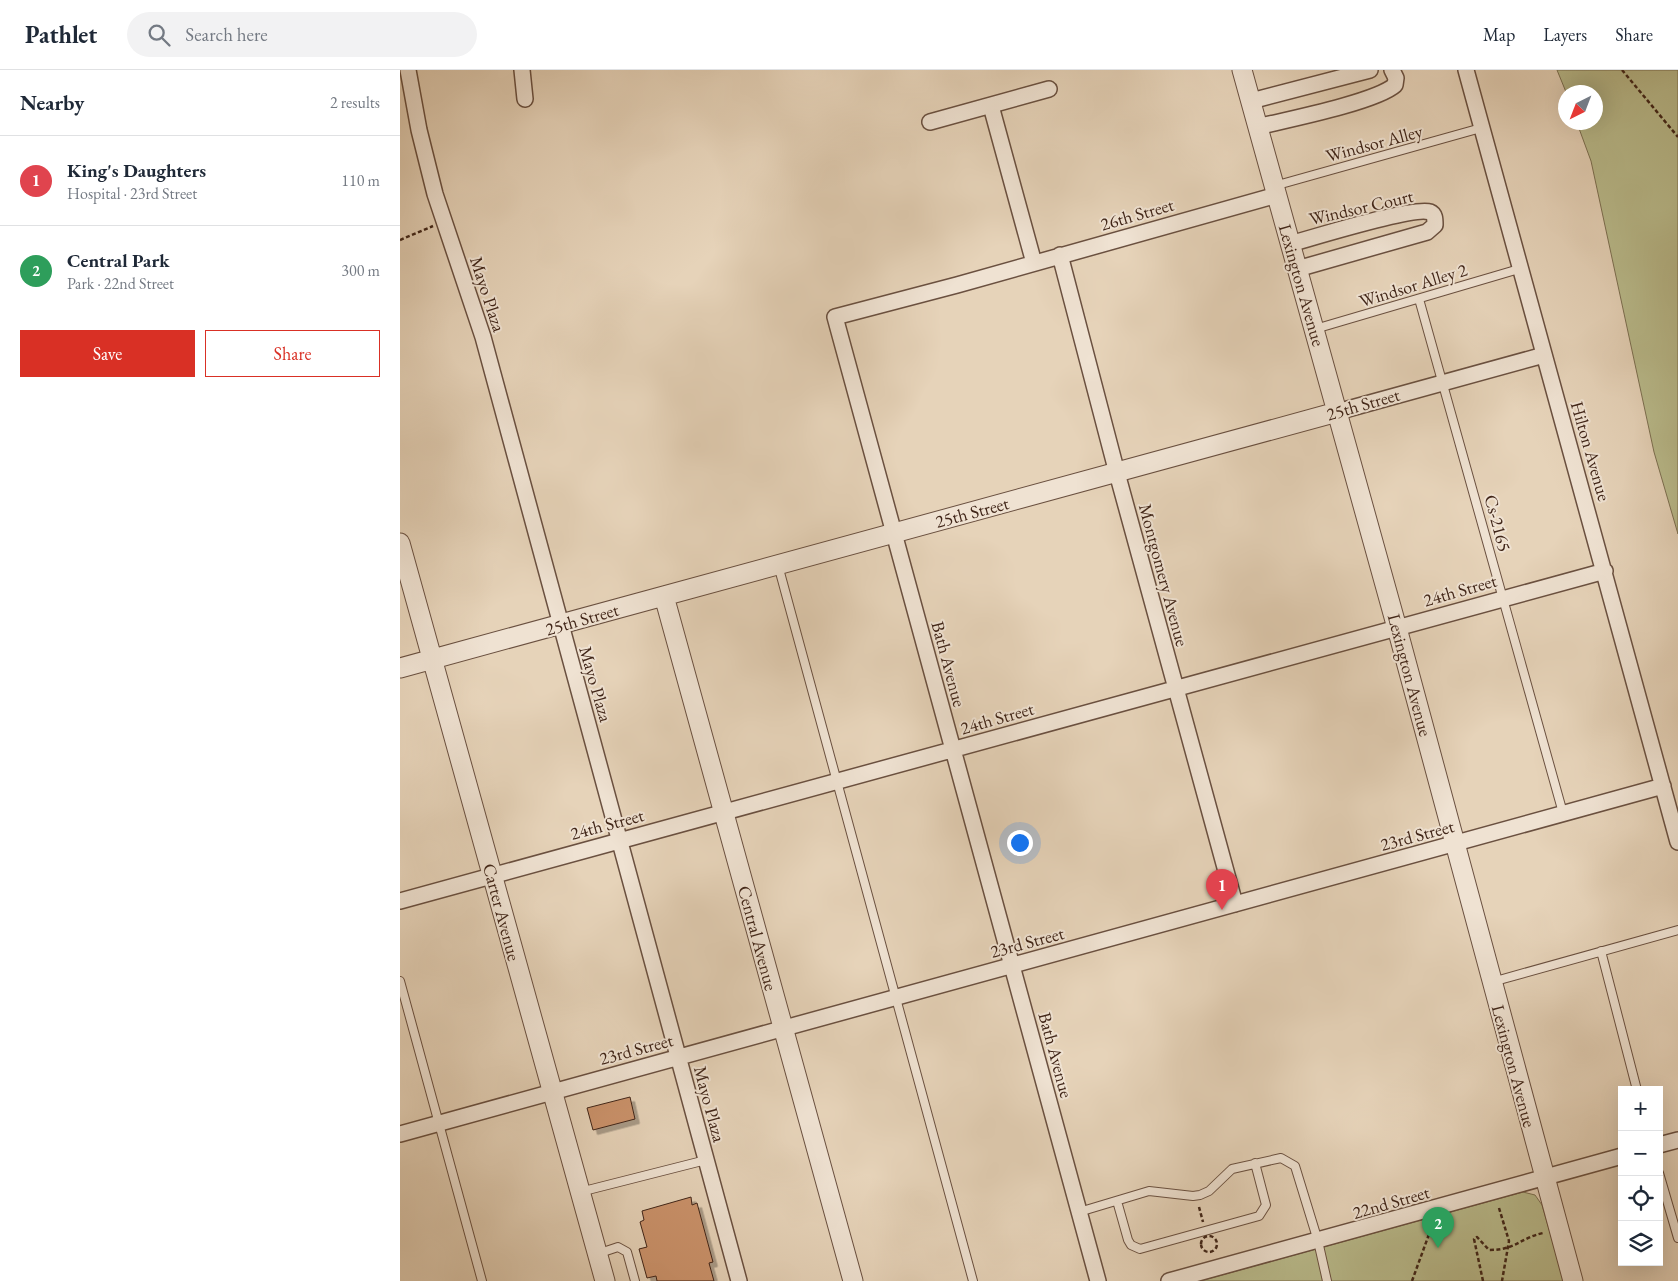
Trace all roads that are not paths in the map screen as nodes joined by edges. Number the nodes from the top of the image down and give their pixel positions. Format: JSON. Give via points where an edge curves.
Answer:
{"nodes":[{"id":1,"x":408,"y":70,"type":"edge"},
{"id":2,"x":522,"y":70,"type":"edge"},
{"id":3,"x":1242,"y":70,"type":"edge"},
{"id":4,"x":1370,"y":70,"type":"edge"},
{"id":5,"x":1392,"y":70,"type":"edge"},
{"id":6,"x":1466,"y":70,"type":"edge"},
{"id":7,"x":1348,"y":75,"type":"junction"},
{"id":8,"x":1049,"y":89,"type":"dead end"},
{"id":9,"x":525,"y":99,"type":"dead end"},
{"id":10,"x":1251,"y":101,"type":"junction"},
{"id":11,"x":1355,"y":102,"type":"junction"},
{"id":12,"x":991,"y":106,"type":"junction"},
{"id":13,"x":930,"y":122,"type":"dead end"},
{"id":14,"x":1257,"y":127,"type":"junction"},
{"id":15,"x":1481,"y":128,"type":"junction"},
{"id":16,"x":1275,"y":190,"type":"junction"},
{"id":17,"x":1388,"y":218,"type":"junction"},
{"id":18,"x":1348,"y":228,"type":"junction"},
{"id":19,"x":1394,"y":242,"type":"junction"},
{"id":20,"x":1290,"y":244,"type":"junction"},
{"id":21,"x":1355,"y":253,"type":"junction"},
{"id":22,"x":1060,"y":255,"type":"junction"},
{"id":23,"x":1034,"y":263,"type":"junction"},
{"id":24,"x":1298,"y":269,"type":"junction"},
{"id":25,"x":1519,"y":269,"type":"junction"},
{"id":26,"x":1008,"y":270,"type":"joint"},
{"id":27,"x":1419,"y":299,"type":"junction"},
{"id":28,"x":1315,"y":330,"type":"junction"},
{"id":29,"x":1544,"y":355,"type":"junction"},
{"id":30,"x":1443,"y":382,"type":"junction"},
{"id":31,"x":1337,"y":412,"type":"junction"},
{"id":32,"x":1116,"y":473,"type":"junction"},
{"id":33,"x":893,"y":534,"type":"junction"},
{"id":34,"x":400,"y":543,"type":"edge"},
{"id":35,"x":778,"y":565,"type":"junction"},
{"id":36,"x":1605,"y":571,"type":"junction"},
{"id":37,"x":664,"y":596,"type":"junction"},
{"id":38,"x":1502,"y":598,"type":"junction"},
{"id":39,"x":561,"y":625,"type":"junction"},
{"id":40,"x":1397,"y":628,"type":"junction"},
{"id":41,"x":432,"y":659,"type":"junction"},
{"id":42,"x":400,"y":668,"type":"edge"},
{"id":43,"x":1175,"y":688,"type":"junction"},
{"id":44,"x":953,"y":750,"type":"junction"},
{"id":45,"x":837,"y":780,"type":"junction"},
{"id":46,"x":1663,"y":786,"type":"junction"},
{"id":47,"x":723,"y":813,"type":"junction"},
{"id":48,"x":1563,"y":813,"type":"junction"},
{"id":49,"x":621,"y":840,"type":"junction"},
{"id":50,"x":1678,"y":842,"type":"edge"},
{"id":51,"x":1455,"y":844,"type":"junction"},
{"id":52,"x":492,"y":876,"type":"junction"},
{"id":53,"x":400,"y":901,"type":"edge"},
{"id":54,"x":1236,"y":904,"type":"junction"},
{"id":55,"x":1678,"y":930,"type":"edge"},
{"id":56,"x":1601,"y":952,"type":"junction"},
{"id":57,"x":1012,"y":966,"type":"junction"},
{"id":58,"x":400,"y":981,"type":"edge"},
{"id":59,"x":1492,"y":982,"type":"junction"},
{"id":60,"x":897,"y":997,"type":"junction"},
{"id":61,"x":783,"y":1028,"type":"junction"},
{"id":62,"x":678,"y":1057,"type":"junction"},
{"id":63,"x":1636,"y":1086,"type":"edge"},
{"id":64,"x":552,"y":1092,"type":"junction"},
{"id":65,"x":439,"y":1124,"type":"junction"},
{"id":66,"x":400,"y":1134,"type":"edge"},
{"id":67,"x":1678,"y":1140,"type":"edge"},
{"id":68,"x":1663,"y":1144,"type":"edge"},
{"id":69,"x":1618,"y":1157,"type":"edge"},
{"id":70,"x":706,"y":1160,"type":"junction"},
{"id":71,"x":1255,"y":1163,"type":"junction"},
{"id":72,"x":1660,"y":1176,"type":"edge"},
{"id":73,"x":1544,"y":1178,"type":"junction"},
{"id":74,"x":580,"y":1192,"type":"junction"},
{"id":75,"x":1117,"y":1201,"type":"junction"},
{"id":76,"x":1079,"y":1212,"type":"junction"},
{"id":77,"x":1678,"y":1238,"type":"edge"},
{"id":78,"x":1318,"y":1241,"type":"junction"},
{"id":79,"x":597,"y":1254,"type":"junction"},
{"id":80,"x":482,"y":1281,"type":"edge"},
{"id":81,"x":605,"y":1281,"type":"edge"},
{"id":82,"x":635,"y":1281,"type":"edge"},
{"id":83,"x":739,"y":1281,"type":"edge"},
{"id":84,"x":852,"y":1281,"type":"edge"},
{"id":85,"x":973,"y":1281,"type":"edge"},
{"id":86,"x":1098,"y":1281,"type":"edge"},
{"id":87,"x":1169,"y":1281,"type":"edge"},
{"id":88,"x":1327,"y":1281,"type":"edge"},
{"id":89,"x":1573,"y":1281,"type":"edge"}],
"edges":[{"from":1,"to":39,"type":"street","name":"Mayo Plaza","via":[[426,161],[483,337]]},
{"from":2,"to":9,"type":"street"},
{"from":3,"to":10,"type":"street","name":"Lexington Avenue"},
{"from":4,"to":7,"type":"street"},
{"from":5,"to":11,"type":"street","via":[[1396,78],[1392,88]]},
{"from":6,"to":15,"type":"street","name":"Hilton Avenue"},
{"from":7,"to":10,"type":"street"},
{"from":7,"to":11,"type":"street"},
{"from":8,"to":12,"type":"street"},
{"from":10,"to":14,"type":"street","name":"Lexington Avenue"},
{"from":11,"to":14,"type":"street"},
{"from":12,"to":13,"type":"street"},
{"from":12,"to":23,"type":"street"},
{"from":14,"to":16,"type":"street","name":"Lexington Avenue"},
{"from":15,"to":16,"type":"lane","name":"Windsor Alley"},
{"from":15,"to":25,"type":"street","name":"Hilton Avenue"},
{"from":16,"to":20,"type":"street","name":"Lexington Avenue"},
{"from":16,"to":22,"type":"street","name":"26th Street"},
{"from":17,"to":18,"type":"street","name":"Windsor Court"},
{"from":17,"to":19,"type":"street"},
{"from":17,"to":19,"type":"street","name":"Windsor Court","via":[[1422,211],[1434,215],[1435,225],[1427,232]]},
{"from":18,"to":20,"type":"street","name":"Windsor Court"},
{"from":18,"to":21,"type":"street"},
{"from":19,"to":21,"type":"street","name":"Windsor Court"},
{"from":20,"to":24,"type":"street","name":"Lexington Avenue"},
{"from":21,"to":24,"type":"street","name":"Windsor Court"},
{"from":22,"to":23,"type":"street","name":"26th Street"},
{"from":22,"to":32,"type":"street","name":"Montgomery Avenue"},
{"from":23,"to":26,"type":"street","name":"26th Street"},
{"from":24,"to":28,"type":"street","name":"Lexington Avenue"},
{"from":25,"to":27,"type":"lane","name":"Windsor Alley 2"},
{"from":25,"to":29,"type":"street","name":"Hilton Avenue"},
{"from":26,"to":33,"type":"street","name":"Bath Avenue","via":[[835,318]]},
{"from":27,"to":28,"type":"lane","name":"Windsor Alley 2"},
{"from":27,"to":30,"type":"lane","name":"Cs-2165"},
{"from":28,"to":31,"type":"street","name":"Lexington Avenue"},
{"from":29,"to":30,"type":"street","name":"25th Street"},
{"from":29,"to":36,"type":"street","name":"Hilton Avenue"},
{"from":30,"to":31,"type":"street","name":"25th Street"},
{"from":30,"to":38,"type":"lane","name":"Cs-2165"},
{"from":31,"to":32,"type":"street","name":"25th Street"},
{"from":31,"to":40,"type":"street","name":"Lexington Avenue"},
{"from":32,"to":33,"type":"street","name":"25th Street"},
{"from":32,"to":43,"type":"street","name":"Montgomery Avenue"},
{"from":33,"to":35,"type":"street","name":"25th Street"},
{"from":33,"to":44,"type":"street","name":"Bath Avenue"},
{"from":34,"to":41,"type":"street","name":"Carter Avenue"},
{"from":35,"to":37,"type":"street","name":"25th Street"},
{"from":35,"to":45,"type":"lane"},
{"from":36,"to":38,"type":"street","name":"24th Street"},
{"from":36,"to":46,"type":"street","name":"Hilton Avenue"},
{"from":37,"to":39,"type":"street","name":"25th Street"},
{"from":37,"to":47,"type":"street","name":"Central Avenue"},
{"from":38,"to":40,"type":"street","name":"24th Street"},
{"from":38,"to":48,"type":"lane","name":"Cs-2165"},
{"from":39,"to":41,"type":"street","name":"25th Street"},
{"from":39,"to":49,"type":"street","name":"Mayo Plaza"},
{"from":40,"to":43,"type":"street","name":"24th Street"},
{"from":40,"to":51,"type":"street","name":"Lexington Avenue"},
{"from":41,"to":42,"type":"street","name":"25th Street"},
{"from":41,"to":52,"type":"street","name":"Carter Avenue"},
{"from":43,"to":44,"type":"street","name":"24th Street"},
{"from":43,"to":54,"type":"street","name":"Montgomery Avenue"},
{"from":44,"to":45,"type":"street","name":"24th Street"},
{"from":44,"to":57,"type":"street","name":"Bath Avenue"},
{"from":45,"to":47,"type":"street","name":"24th Street"},
{"from":45,"to":60,"type":"lane"},
{"from":46,"to":48,"type":"street","name":"23rd Street"},
{"from":46,"to":50,"type":"street","name":"Hilton Avenue"},
{"from":47,"to":49,"type":"street","name":"24th Street"},
{"from":47,"to":61,"type":"street","name":"Central Avenue"},
{"from":48,"to":51,"type":"street","name":"23rd Street"},
{"from":49,"to":52,"type":"street","name":"24th Street"},
{"from":49,"to":62,"type":"street","name":"Mayo Plaza"},
{"from":51,"to":54,"type":"street","name":"23rd Street"},
{"from":51,"to":59,"type":"street","name":"Lexington Avenue"},
{"from":52,"to":53,"type":"street","name":"24th Street"},
{"from":52,"to":64,"type":"street","name":"Carter Avenue"},
{"from":54,"to":57,"type":"street","name":"23rd Street"},
{"from":55,"to":56,"type":"lane"},
{"from":56,"to":59,"type":"lane"},
{"from":56,"to":63,"type":"lane"},
{"from":57,"to":60,"type":"street","name":"23rd Street"},
{"from":57,"to":76,"type":"street","name":"Bath Avenue"},
{"from":58,"to":65,"type":"lane"},
{"from":59,"to":73,"type":"street","name":"Lexington Avenue"},
{"from":60,"to":61,"type":"street","name":"23rd Street"},
{"from":60,"to":85,"type":"lane"},
{"from":61,"to":62,"type":"street","name":"23rd Street"},
{"from":61,"to":84,"type":"street","name":"Central Avenue"},
{"from":62,"to":64,"type":"street","name":"23rd Street"},
{"from":62,"to":70,"type":"street","name":"Mayo Plaza"},
{"from":64,"to":65,"type":"street","name":"23rd Street"},
{"from":64,"to":74,"type":"street","name":"Carter Avenue"},
{"from":65,"to":66,"type":"street","name":"23rd Street"},
{"from":65,"to":80,"type":"lane"},
{"from":67,"to":68,"type":"street"},
{"from":69,"to":73,"type":"street","name":"22nd Street"},
{"from":70,"to":74,"type":"lane"},
{"from":70,"to":83,"type":"street","name":"Mayo Plaza"},
{"from":71,"to":75,"type":"lane","via":[[1227,1172],[1215,1186],[1200,1195],[1149,1191]]},
{"from":71,"to":75,"type":"lane","via":[[1266,1205],[1259,1216],[1159,1244],[1140,1249],[1131,1245]]},
{"from":71,"to":78,"type":"lane","via":[[1281,1158],[1295,1166]]},
{"from":72,"to":77,"type":"lane"},
{"from":73,"to":78,"type":"street","name":"22nd Street"},
{"from":73,"to":89,"type":"street","name":"Lexington Avenue"},
{"from":74,"to":79,"type":"street","name":"Carter Avenue"},
{"from":75,"to":76,"type":"lane"},
{"from":76,"to":86,"type":"street","name":"Bath Avenue"},
{"from":78,"to":87,"type":"street","name":"22nd Street"},
{"from":78,"to":88,"type":"lane"},
{"from":79,"to":81,"type":"street","name":"Carter Avenue"},
{"from":79,"to":82,"type":"lane","via":[[618,1247],[627,1252]]}]}
